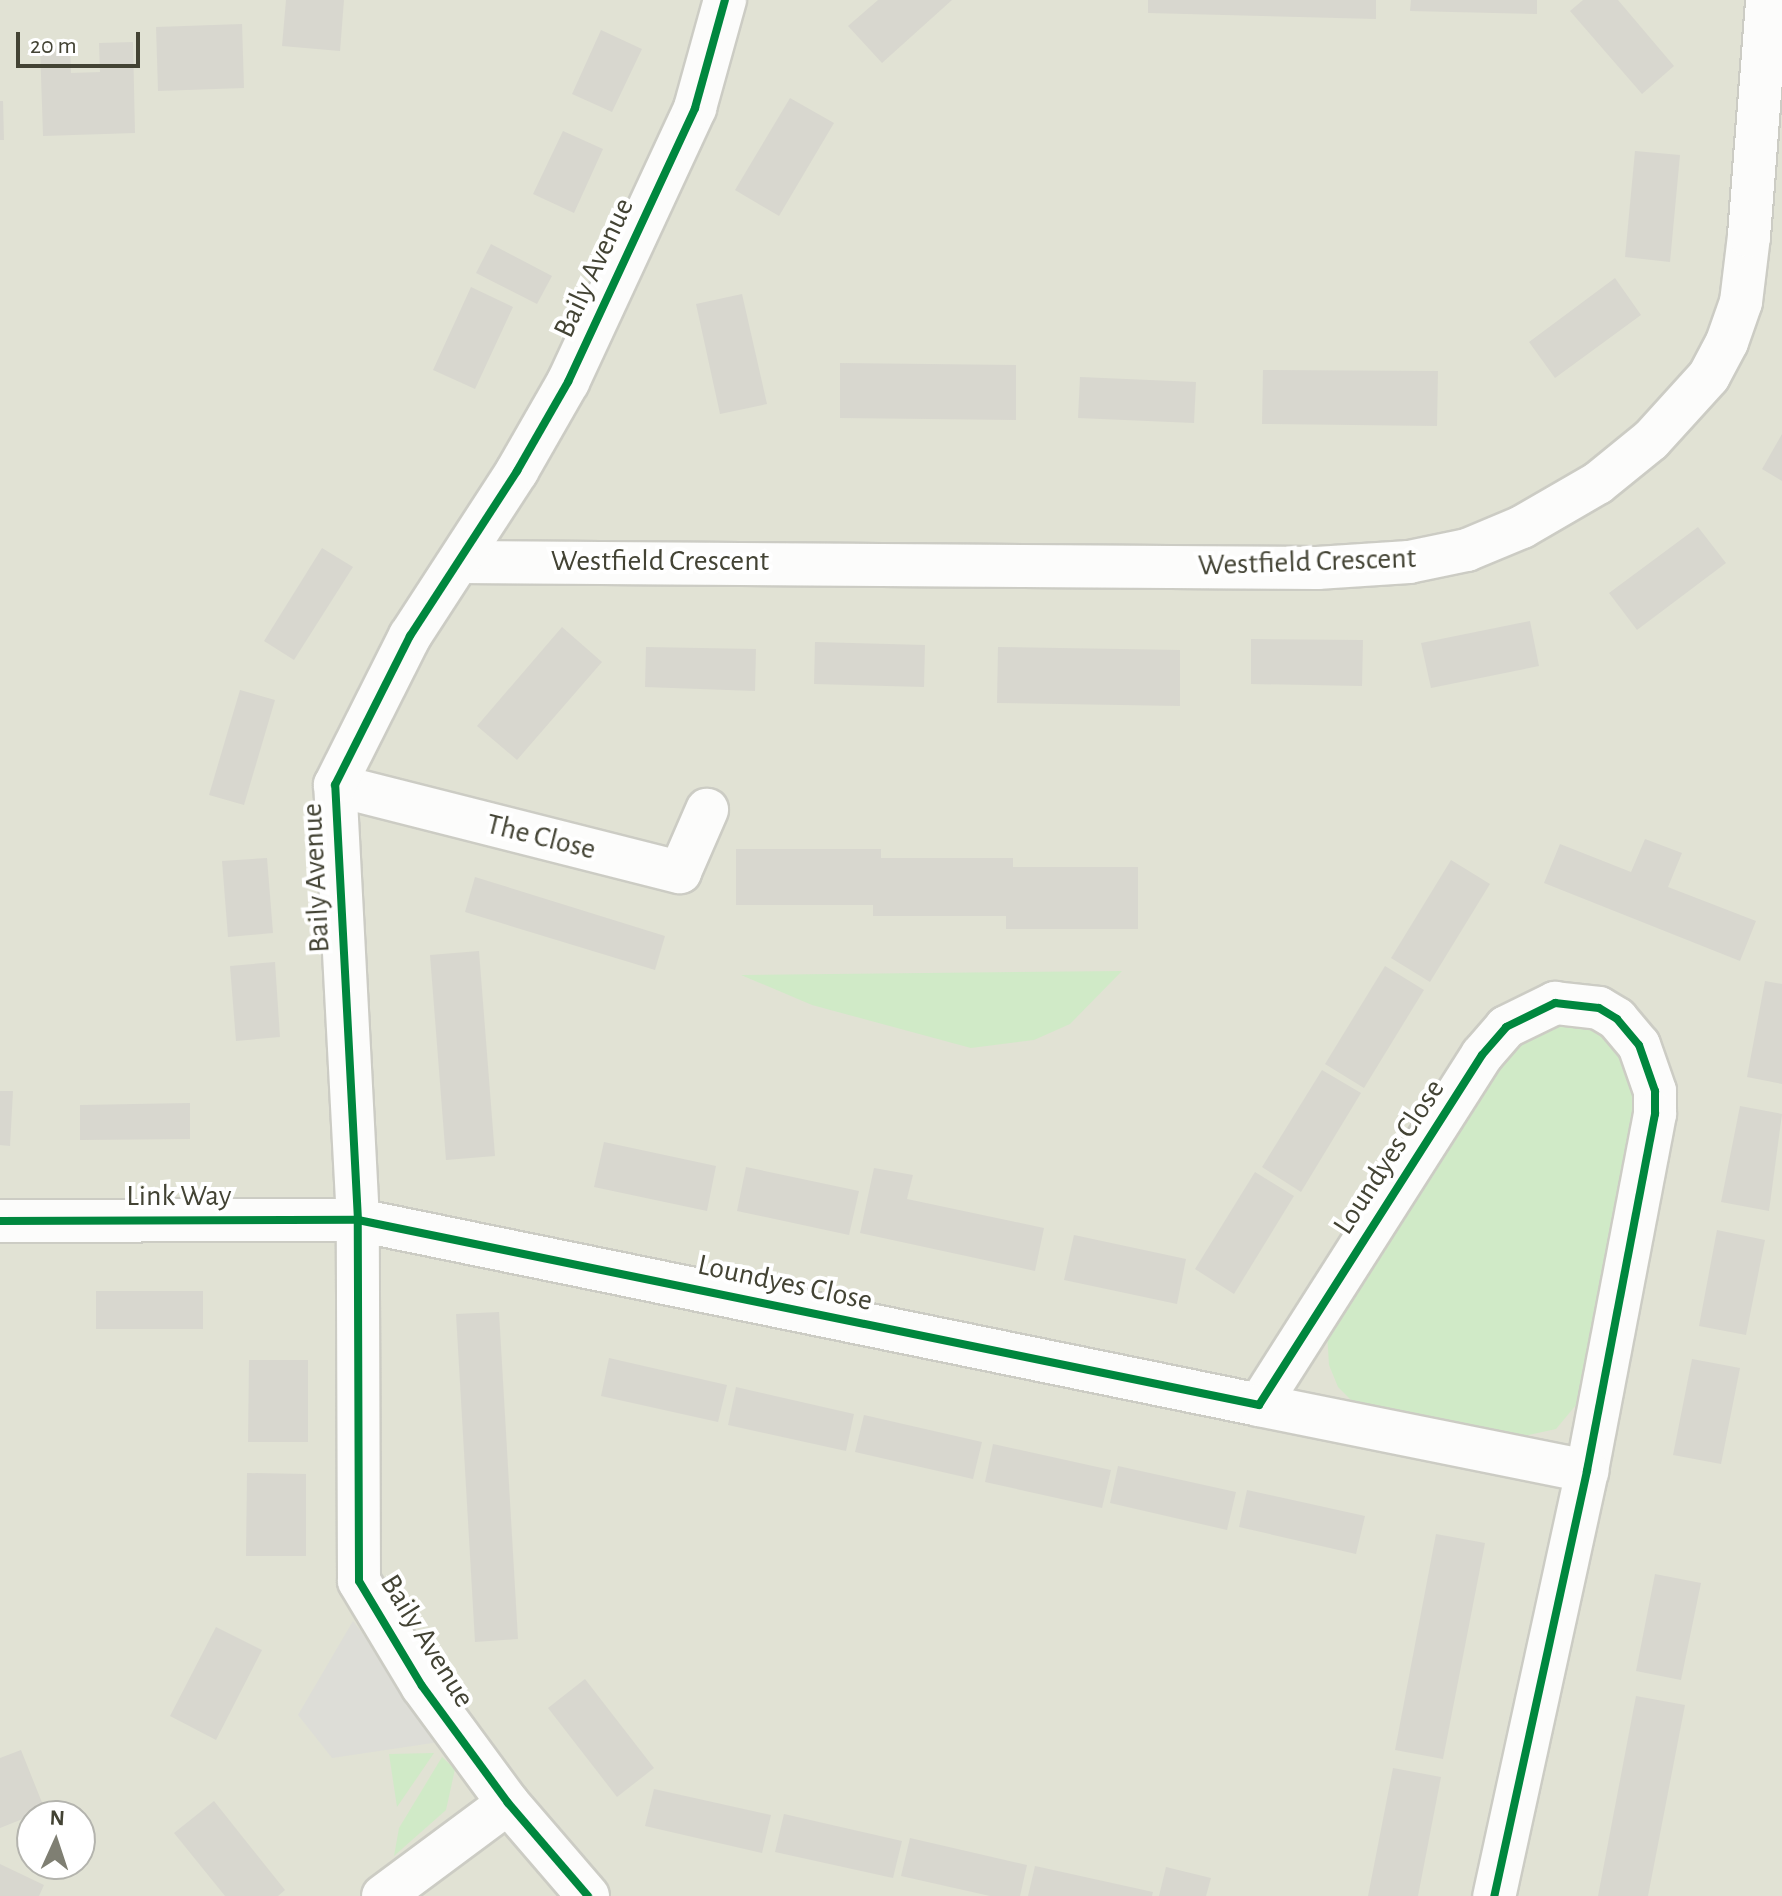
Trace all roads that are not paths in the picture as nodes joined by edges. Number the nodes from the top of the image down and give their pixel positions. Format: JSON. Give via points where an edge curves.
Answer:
{"nodes":[{"id":1,"x":725,"y":0,"type":"edge"},
{"id":2,"x":1767,"y":0,"type":"edge"},
{"id":3,"x":461,"y":562,"type":"junction"},
{"id":4,"x":335,"y":785,"type":"junction"},
{"id":5,"x":707,"y":810,"type":"dead end"},
{"id":6,"x":358,"y":1220,"type":"junction"},
{"id":7,"x":0,"y":1221,"type":"edge"},
{"id":8,"x":1259,"y":1405,"type":"junction"},
{"id":9,"x":1587,"y":1471,"type":"junction"},
{"id":10,"x":508,"y":1803,"type":"junction"},
{"id":11,"x":383,"y":1896,"type":"edge"},
{"id":12,"x":588,"y":1896,"type":"edge"},
{"id":13,"x":1494,"y":1896,"type":"edge"}],
"edges":[{"from":1,"to":3,"type":"street","name":"Baily Avenue","via":[[695,108],[568,382]]},
{"from":2,"to":3,"type":"street","name":"Westfield Crescent","via":[[1749,236],[1741,302],[1727,342],[1709,376],[1651,440],[1598,483],[1522,527],[1467,550],[1409,562],[1317,568]]},
{"from":3,"to":4,"type":"street","name":"Baily Avenue","via":[[410,636]]},
{"from":4,"to":5,"type":"street","name":"The Close","via":[[680,872]]},
{"from":4,"to":6,"type":"street","name":"Baily Avenue"},
{"from":6,"to":7,"type":"street","name":"Link Way"},
{"from":6,"to":8,"type":"street","name":"Loundyes Close"},
{"from":6,"to":10,"type":"street","name":"Baily Avenue","via":[[359,1581],[422,1686]]},
{"from":8,"to":9,"type":"street","name":"Loundyes Close"},
{"from":8,"to":9,"type":"street","name":"Loundyes Close","via":[[1482,1055],[1506,1027],[1533,1010],[1579,1002],[1599,1008],[1632,1032],[1655,1091],[1655,1114]]},
{"from":9,"to":13,"type":"street","name":"Loundyes Close"},
{"from":10,"to":11,"type":"street"},
{"from":10,"to":12,"type":"street"}]}
